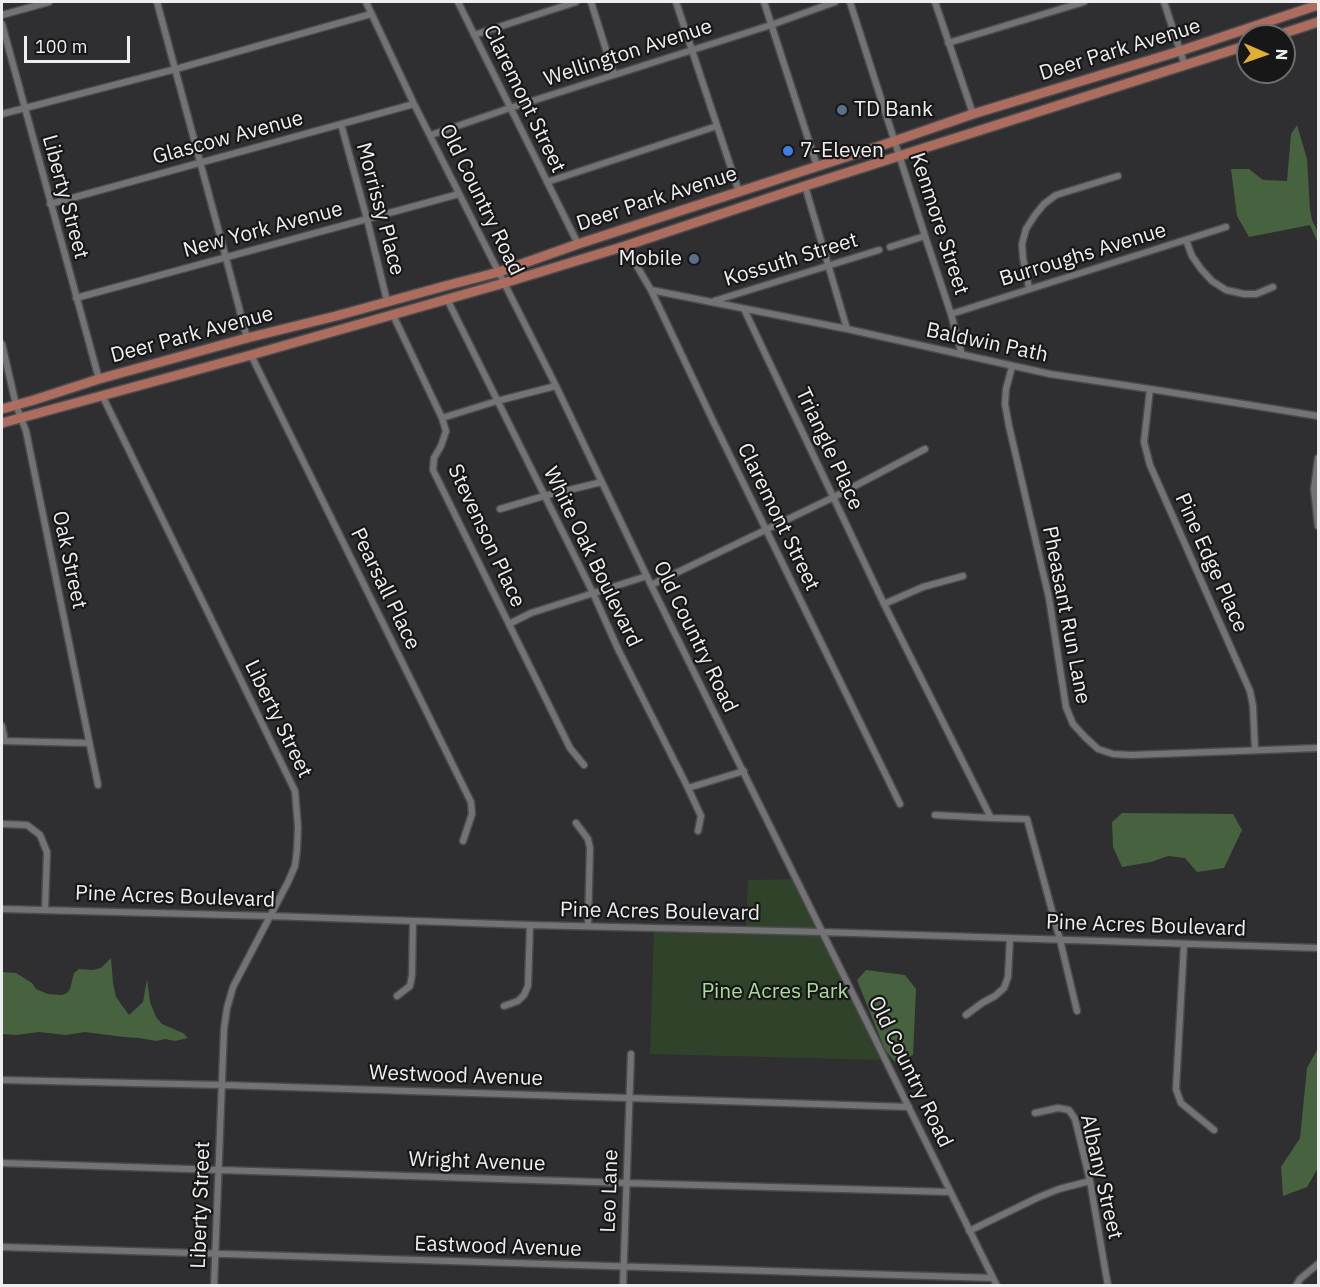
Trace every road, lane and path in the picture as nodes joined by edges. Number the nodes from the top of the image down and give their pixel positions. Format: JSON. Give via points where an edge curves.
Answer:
{"nodes":[{"id":1,"x":49,"y":2,"type":"edge"},
{"id":2,"x":157,"y":2,"type":"edge"},
{"id":3,"x":366,"y":2,"type":"edge"},
{"id":4,"x":458,"y":2,"type":"edge"},
{"id":5,"x":576,"y":2,"type":"edge"},
{"id":6,"x":591,"y":2,"type":"edge"},
{"id":7,"x":676,"y":2,"type":"edge"},
{"id":8,"x":764,"y":2,"type":"edge"},
{"id":9,"x":835,"y":2,"type":"edge"},
{"id":10,"x":850,"y":2,"type":"edge"},
{"id":11,"x":935,"y":2,"type":"edge"},
{"id":12,"x":1084,"y":2,"type":"edge"},
{"id":13,"x":1164,"y":2,"type":"edge"},
{"id":14,"x":1318,"y":5,"type":"edge"},
{"id":15,"x":371,"y":14,"type":"junction"},
{"id":16,"x":2,"y":15,"type":"edge"},
{"id":17,"x":1318,"y":22,"type":"edge"},
{"id":18,"x":2,"y":24,"type":"edge"},
{"id":19,"x":771,"y":25,"type":"junction"},
{"id":20,"x":1296,"y":29,"type":"edge"},
{"id":21,"x":474,"y":35,"type":"junction"},
{"id":22,"x":948,"y":43,"type":"junction"},
{"id":23,"x":692,"y":49,"type":"junction"},
{"id":24,"x":1236,"y":49,"type":"edge"},
{"id":25,"x":1180,"y":51,"type":"junction"},
{"id":26,"x":1185,"y":66,"type":"junction"},
{"id":27,"x":176,"y":69,"type":"junction"},
{"id":28,"x":614,"y":75,"type":"junction"},
{"id":29,"x":414,"y":104,"type":"junction"},
{"id":30,"x":510,"y":108,"type":"junction"},
{"id":31,"x":24,"y":109,"type":"junction"},
{"id":32,"x":2,"y":114,"type":"edge"},
{"id":33,"x":973,"y":114,"type":"junction"},
{"id":34,"x":340,"y":124,"type":"junction"},
{"id":35,"x":717,"y":126,"type":"junction"},
{"id":36,"x":431,"y":135,"type":"junction"},
{"id":37,"x":895,"y":141,"type":"junction"},
{"id":38,"x":899,"y":156,"type":"junction"},
{"id":39,"x":200,"y":163,"type":"junction"},
{"id":40,"x":817,"y":166,"type":"junction"},
{"id":41,"x":1118,"y":176,"type":"dead end"},
{"id":42,"x":547,"y":182,"type":"junction"},
{"id":43,"x":805,"y":186,"type":"junction"},
{"id":44,"x":739,"y":192,"type":"junction"},
{"id":45,"x":459,"y":194,"type":"junction"},
{"id":46,"x":50,"y":204,"type":"junction"},
{"id":47,"x":367,"y":219,"type":"junction"},
{"id":48,"x":1226,"y":227,"type":"dead end"},
{"id":49,"x":925,"y":236,"type":"junction"},
{"id":50,"x":1186,"y":240,"type":"junction"},
{"id":51,"x":578,"y":244,"type":"junction"},
{"id":52,"x":625,"y":246,"type":"junction"},
{"id":53,"x":890,"y":247,"type":"dead end"},
{"id":54,"x":879,"y":250,"type":"dead end"},
{"id":55,"x":226,"y":258,"type":"junction"},
{"id":56,"x":829,"y":265,"type":"junction"},
{"id":57,"x":499,"y":272,"type":"junction"},
{"id":58,"x":504,"y":283,"type":"junction"},
{"id":59,"x":1273,"y":287,"type":"dead end"},
{"id":60,"x":1029,"y":288,"type":"junction"},
{"id":61,"x":651,"y":290,"type":"junction"},
{"id":62,"x":76,"y":298,"type":"junction"},
{"id":63,"x":447,"y":299,"type":"junction"},
{"id":64,"x":387,"y":301,"type":"junction"},
{"id":65,"x":713,"y":302,"type":"junction"},
{"id":66,"x":744,"y":309,"type":"junction"},
{"id":67,"x":951,"y":314,"type":"junction"},
{"id":68,"x":393,"y":315,"type":"junction"},
{"id":69,"x":847,"y":329,"type":"junction"},
{"id":70,"x":247,"y":338,"type":"junction"},
{"id":71,"x":2,"y":344,"type":"edge"},
{"id":72,"x":962,"y":355,"type":"junction"},
{"id":73,"x":251,"y":356,"type":"junction"},
{"id":74,"x":1012,"y":367,"type":"junction"},
{"id":75,"x":99,"y":379,"type":"junction"},
{"id":76,"x":556,"y":386,"type":"junction"},
{"id":77,"x":1150,"y":388,"type":"junction"},
{"id":78,"x":102,"y":395,"type":"junction"},
{"id":79,"x":497,"y":401,"type":"junction"},
{"id":80,"x":16,"y":405,"type":"junction"},
{"id":81,"x":2,"y":409,"type":"edge"},
{"id":82,"x":1318,"y":416,"type":"edge"},
{"id":83,"x":442,"y":418,"type":"junction"},
{"id":84,"x":21,"y":419,"type":"junction"},
{"id":85,"x":2,"y":423,"type":"edge"},
{"id":86,"x":925,"y":449,"type":"dead end"},
{"id":87,"x":1318,"y":458,"type":"edge"},
{"id":88,"x":602,"y":482,"type":"junction"},
{"id":89,"x":544,"y":496,"type":"junction"},
{"id":90,"x":834,"y":497,"type":"junction"},
{"id":91,"x":500,"y":509,"type":"dead end"},
{"id":92,"x":1318,"y":526,"type":"edge"},
{"id":93,"x":766,"y":530,"type":"junction"},
{"id":94,"x":647,"y":576,"type":"junction"},
{"id":95,"x":963,"y":576,"type":"dead end"},
{"id":96,"x":651,"y":585,"type":"junction"},
{"id":97,"x":592,"y":593,"type":"junction"},
{"id":98,"x":884,"y":604,"type":"junction"},
{"id":99,"x":509,"y":624,"type":"junction"},
{"id":100,"x":2,"y":726,"type":"edge"},
{"id":101,"x":3,"y":741,"type":"edge"},
{"id":102,"x":89,"y":743,"type":"junction"},
{"id":103,"x":1318,"y":748,"type":"edge"},
{"id":104,"x":1255,"y":750,"type":"junction"},
{"id":105,"x":584,"y":765,"type":"dead end"},
{"id":106,"x":744,"y":771,"type":"junction"},
{"id":107,"x":98,"y":785,"type":"dead end"},
{"id":108,"x":688,"y":788,"type":"junction"},
{"id":109,"x":900,"y":804,"type":"dead end"},
{"id":110,"x":935,"y":816,"type":"dead end"},
{"id":111,"x":991,"y":818,"type":"junction"},
{"id":112,"x":576,"y":823,"type":"dead end"},
{"id":113,"x":2,"y":824,"type":"edge"},
{"id":114,"x":698,"y":831,"type":"dead end"},
{"id":115,"x":463,"y":841,"type":"dead end"},
{"id":116,"x":2,"y":909,"type":"edge"},
{"id":117,"x":45,"y":910,"type":"junction"},
{"id":118,"x":270,"y":916,"type":"junction"},
{"id":119,"x":413,"y":921,"type":"junction"},
{"id":120,"x":530,"y":925,"type":"junction"},
{"id":121,"x":588,"y":926,"type":"junction"},
{"id":122,"x":822,"y":932,"type":"junction"},
{"id":123,"x":1010,"y":938,"type":"junction"},
{"id":124,"x":1060,"y":940,"type":"junction"},
{"id":125,"x":1184,"y":944,"type":"junction"},
{"id":126,"x":1318,"y":948,"type":"edge"},
{"id":127,"x":397,"y":996,"type":"dead end"},
{"id":128,"x":504,"y":1006,"type":"dead end"},
{"id":129,"x":1077,"y":1011,"type":"dead end"},
{"id":130,"x":966,"y":1014,"type":"dead end"},
{"id":131,"x":631,"y":1054,"type":"dead end"},
{"id":132,"x":2,"y":1080,"type":"edge"},
{"id":133,"x":223,"y":1085,"type":"junction"},
{"id":134,"x":629,"y":1098,"type":"junction"},
{"id":135,"x":909,"y":1107,"type":"junction"},
{"id":136,"x":1035,"y":1113,"type":"dead end"},
{"id":137,"x":1214,"y":1130,"type":"dead end"},
{"id":138,"x":2,"y":1163,"type":"edge"},
{"id":139,"x":219,"y":1169,"type":"junction"},
{"id":140,"x":1090,"y":1181,"type":"junction"},
{"id":141,"x":626,"y":1183,"type":"junction"},
{"id":142,"x":951,"y":1192,"type":"junction"},
{"id":143,"x":969,"y":1231,"type":"junction"},
{"id":144,"x":2,"y":1247,"type":"edge"},
{"id":145,"x":216,"y":1254,"type":"junction"},
{"id":146,"x":1318,"y":1264,"type":"edge"},
{"id":147,"x":624,"y":1268,"type":"junction"},
{"id":148,"x":993,"y":1278,"type":"junction"},
{"id":149,"x":214,"y":1286,"type":"edge"},
{"id":150,"x":623,"y":1286,"type":"edge"},
{"id":151,"x":997,"y":1286,"type":"edge"},
{"id":152,"x":1108,"y":1286,"type":"edge"},
{"id":153,"x":1296,"y":1286,"type":"edge"}],
"edges":[{"from":1,"to":16,"type":"street"},
{"from":2,"to":27,"type":"street"},
{"from":3,"to":15,"type":"street","name":"Old Country Road"},
{"from":4,"to":21,"type":"street","name":"Claremont Street"},
{"from":5,"to":21,"type":"street"},
{"from":6,"to":28,"type":"street"},
{"from":7,"to":23,"type":"street"},
{"from":8,"to":19,"type":"street"},
{"from":9,"to":19,"type":"street","name":"Wellington Avenue"},
{"from":10,"to":37,"type":"street","name":"Kenmore Street"},
{"from":11,"to":22,"type":"street"},
{"from":12,"to":22,"type":"street"},
{"from":13,"to":25,"type":"street"},
{"from":14,"to":25,"type":"main road","name":"Deer Park Avenue"},
{"from":15,"to":27,"type":"street"},
{"from":15,"to":29,"type":"street","name":"Old Country Road"},
{"from":17,"to":20,"type":"main road"},
{"from":18,"to":31,"type":"street","name":"Liberty Street"},
{"from":19,"to":23,"type":"street","name":"Wellington Avenue"},
{"from":19,"to":40,"type":"street"},
{"from":21,"to":30,"type":"street","name":"Claremont Street"},
{"from":22,"to":33,"type":"street"},
{"from":23,"to":28,"type":"street","name":"Wellington Avenue"},
{"from":23,"to":35,"type":"street"},
{"from":24,"to":26,"type":"main road","name":"Deer Park Avenue"},
{"from":25,"to":26,"type":"street"},
{"from":25,"to":33,"type":"main road","name":"Deer Park Avenue"},
{"from":26,"to":38,"type":"main road","name":"Deer Park Avenue"},
{"from":27,"to":31,"type":"street"},
{"from":27,"to":39,"type":"street"},
{"from":28,"to":30,"type":"street","name":"Wellington Avenue"},
{"from":29,"to":34,"type":"street","name":"Glascow Avenue"},
{"from":29,"to":36,"type":"street","name":"Old Country Road"},
{"from":30,"to":36,"type":"street","name":"Wellington Avenue"},
{"from":30,"to":42,"type":"street","name":"Claremont Street"},
{"from":31,"to":32,"type":"street"},
{"from":31,"to":46,"type":"street","name":"Liberty Street"},
{"from":33,"to":37,"type":"main road","name":"Deer Park Avenue"},
{"from":34,"to":39,"type":"street","name":"Glascow Avenue"},
{"from":34,"to":47,"type":"street","name":"Morrissy Place"},
{"from":35,"to":42,"type":"street"},
{"from":35,"to":44,"type":"street"},
{"from":36,"to":45,"type":"street","name":"Old Country Road"},
{"from":37,"to":38,"type":"street","name":"Kenmore Street"},
{"from":37,"to":40,"type":"main road","name":"Deer Park Avenue"},
{"from":38,"to":43,"type":"main road","name":"Deer Park Avenue"},
{"from":38,"to":49,"type":"street","name":"Kenmore Street"},
{"from":39,"to":46,"type":"street","name":"Glascow Avenue"},
{"from":39,"to":55,"type":"street"},
{"from":40,"to":44,"type":"main road","name":"Deer Park Avenue"},
{"from":41,"to":60,"type":"street","via":[[1056,195],[1035,215],[1022,244]]},
{"from":42,"to":51,"type":"street","name":"Claremont Street"},
{"from":43,"to":52,"type":"main road","name":"Deer Park Avenue"},
{"from":43,"to":56,"type":"street"},
{"from":44,"to":51,"type":"main road","name":"Deer Park Avenue"},
{"from":45,"to":47,"type":"street","name":"New York Avenue"},
{"from":45,"to":57,"type":"street","name":"Old Country Road"},
{"from":46,"to":62,"type":"street","name":"Liberty Street"},
{"from":47,"to":55,"type":"street","name":"New York Avenue"},
{"from":47,"to":64,"type":"street","name":"Morrissy Place"},
{"from":48,"to":50,"type":"street","name":"Burroughs Avenue"},
{"from":49,"to":53,"type":"street","name":"Kossuth Street"},
{"from":49,"to":67,"type":"street","name":"Kenmore Street"},
{"from":50,"to":59,"type":"street","via":[[1201,269],[1226,290],[1256,294]]},
{"from":50,"to":60,"type":"street","name":"Burroughs Avenue"},
{"from":51,"to":57,"type":"main road","name":"Deer Park Avenue"},
{"from":52,"to":58,"type":"main road","name":"Deer Park Avenue"},
{"from":52,"to":61,"type":"street","name":"Claremont Street"},
{"from":54,"to":56,"type":"street","name":"Kossuth Street"},
{"from":55,"to":62,"type":"street","name":"New York Avenue"},
{"from":55,"to":70,"type":"street"},
{"from":56,"to":65,"type":"street","name":"Kossuth Street"},
{"from":56,"to":69,"type":"street"},
{"from":57,"to":58,"type":"street","name":"Old Country Road"},
{"from":57,"to":64,"type":"main road","name":"Deer Park Avenue"},
{"from":58,"to":63,"type":"main road","name":"Deer Park Avenue"},
{"from":58,"to":76,"type":"street","name":"Old Country Road"},
{"from":60,"to":67,"type":"street","name":"Burroughs Avenue"},
{"from":61,"to":65,"type":"street","name":"Baldwin Path"},
{"from":61,"to":93,"type":"street","name":"Claremont Street"},
{"from":62,"to":75,"type":"street","name":"Liberty Street"},
{"from":63,"to":68,"type":"main road","name":"Deer Park Avenue"},
{"from":63,"to":79,"type":"street","name":"White Oak Boulevard"},
{"from":64,"to":70,"type":"main road","name":"Deer Park Avenue"},
{"from":65,"to":66,"type":"street","name":"Baldwin Path"},
{"from":66,"to":69,"type":"street","name":"Baldwin Path"},
{"from":66,"to":90,"type":"street","name":"Triangle Place"},
{"from":67,"to":72,"type":"street","name":"Kenmore Street"},
{"from":68,"to":73,"type":"main road","name":"Deer Park Avenue"},
{"from":68,"to":83,"type":"street","name":"Stevenson Place"},
{"from":69,"to":72,"type":"street","name":"Baldwin Path"},
{"from":70,"to":75,"type":"main road","name":"Deer Park Avenue"},
{"from":71,"to":80,"type":"street","name":"Oak Street"},
{"from":72,"to":74,"type":"street","name":"Baldwin Path"},
{"from":73,"to":78,"type":"main road","name":"Deer Park Avenue"},
{"from":73,"to":115,"type":"street","name":"Pearsall Place","via":[[471,802],[472,814]]},
{"from":74,"to":77,"type":"street","name":"Baldwin Path"},
{"from":74,"to":104,"type":"street","name":"Pheasant Run Lane","via":[[1005,404],[1049,598],[1066,707],[1073,724],[1098,749],[1113,754]]},
{"from":75,"to":80,"type":"main road","name":"Deer Park Avenue"},
{"from":76,"to":79,"type":"street"},
{"from":76,"to":88,"type":"street","name":"Old Country Road"},
{"from":77,"to":82,"type":"street","name":"Baldwin Path"},
{"from":77,"to":104,"type":"street","name":"Pine Edge Place","via":[[1144,442],[1150,465],[1250,691]]},
{"from":78,"to":84,"type":"main road","name":"Deer Park Avenue"},
{"from":78,"to":118,"type":"street","name":"Liberty Street","via":[[295,791],[295,866]]},
{"from":79,"to":83,"type":"street"},
{"from":79,"to":89,"type":"street","name":"White Oak Boulevard"},
{"from":80,"to":81,"type":"main road","name":"Deer Park Avenue"},
{"from":80,"to":84,"type":"street","name":"Oak Street"},
{"from":83,"to":99,"type":"street","name":"Stevenson Place","via":[[446,431],[433,470]]},
{"from":84,"to":85,"type":"main road","name":"Deer Park Avenue"},
{"from":84,"to":102,"type":"street","name":"Oak Street"},
{"from":86,"to":90,"type":"street"},
{"from":87,"to":92,"type":"street","via":[[1314,489]]},
{"from":88,"to":89,"type":"street"},
{"from":88,"to":94,"type":"street","name":"Old Country Road"},
{"from":89,"to":91,"type":"street"},
{"from":89,"to":97,"type":"street","name":"White Oak Boulevard"},
{"from":90,"to":93,"type":"street"},
{"from":90,"to":98,"type":"street","name":"Triangle Place"},
{"from":93,"to":96,"type":"street"},
{"from":93,"to":109,"type":"street","name":"Claremont Street"},
{"from":94,"to":96,"type":"street","name":"Old Country Road"},
{"from":94,"to":97,"type":"street"},
{"from":95,"to":98,"type":"street"},
{"from":96,"to":106,"type":"street","name":"Old Country Road"},
{"from":97,"to":99,"type":"street"},
{"from":97,"to":108,"type":"street","name":"White Oak Boulevard"},
{"from":98,"to":111,"type":"street","name":"Triangle Place"},
{"from":99,"to":105,"type":"street","name":"Stevenson Place","via":[[570,748]]},
{"from":100,"to":101,"type":"street"},
{"from":101,"to":102,"type":"street"},
{"from":102,"to":107,"type":"street","name":"Oak Street"},
{"from":103,"to":104,"type":"street","name":"Pheasant Run Lane"},
{"from":106,"to":108,"type":"street"},
{"from":106,"to":122,"type":"street","name":"Old Country Road"},
{"from":108,"to":114,"type":"street","name":"White Oak Boulevard","via":[[701,816]]},
{"from":110,"to":111,"type":"street"},
{"from":111,"to":124,"type":"street","via":[[1027,819]]},
{"from":112,"to":121,"type":"street","via":[[590,848]]},
{"from":113,"to":117,"type":"street","via":[[27,825],[39,835],[47,852]]},
{"from":116,"to":117,"type":"street","name":"Pine Acres Boulevard"},
{"from":117,"to":118,"type":"street","name":"Pine Acres Boulevard"},
{"from":118,"to":119,"type":"street","name":"Pine Acres Boulevard"},
{"from":118,"to":133,"type":"street","name":"Liberty Street","via":[[233,987],[227,1008]]},
{"from":119,"to":120,"type":"street","name":"Pine Acres Boulevard"},
{"from":119,"to":127,"type":"street","via":[[410,986]]},
{"from":120,"to":121,"type":"street","name":"Pine Acres Boulevard"},
{"from":120,"to":128,"type":"street","via":[[528,986],[518,1001]]},
{"from":121,"to":122,"type":"street","name":"Pine Acres Boulevard"},
{"from":122,"to":123,"type":"street","name":"Pine Acres Boulevard"},
{"from":122,"to":135,"type":"street","name":"Old Country Road"},
{"from":123,"to":124,"type":"street","name":"Pine Acres Boulevard"},
{"from":123,"to":130,"type":"street","via":[[1004,988]]},
{"from":124,"to":125,"type":"street","name":"Pine Acres Boulevard"},
{"from":124,"to":129,"type":"street"},
{"from":125,"to":126,"type":"street","name":"Pine Acres Boulevard"},
{"from":125,"to":137,"type":"street","via":[[1176,1089],[1181,1103]]},
{"from":131,"to":134,"type":"street","name":"Leo Lane"},
{"from":132,"to":133,"type":"street","name":"Westwood Avenue"},
{"from":133,"to":134,"type":"street","name":"Westwood Avenue"},
{"from":133,"to":139,"type":"street","name":"Liberty Street"},
{"from":134,"to":135,"type":"street","name":"Westwood Avenue"},
{"from":134,"to":141,"type":"street","name":"Leo Lane"},
{"from":135,"to":142,"type":"street","name":"Old Country Road"},
{"from":136,"to":140,"type":"street","name":"Albany Street","via":[[1069,1110],[1075,1119]]},
{"from":138,"to":139,"type":"street","name":"Wright Avenue"},
{"from":139,"to":141,"type":"street","name":"Wright Avenue"},
{"from":139,"to":145,"type":"street","name":"Liberty Street"},
{"from":140,"to":143,"type":"street","via":[[1039,1197]]},
{"from":140,"to":152,"type":"street","name":"Albany Street"},
{"from":141,"to":142,"type":"street","name":"Wright Avenue"},
{"from":141,"to":147,"type":"street","name":"Leo Lane"},
{"from":142,"to":143,"type":"street","name":"Old Country Road"},
{"from":143,"to":148,"type":"street","name":"Old Country Road"},
{"from":144,"to":145,"type":"street","name":"Eastwood Avenue"},
{"from":145,"to":147,"type":"street","name":"Eastwood Avenue"},
{"from":145,"to":149,"type":"street","name":"Liberty Street"},
{"from":146,"to":153,"type":"street"},
{"from":147,"to":148,"type":"street","name":"Eastwood Avenue"},
{"from":147,"to":150,"type":"street","name":"Leo Lane"},
{"from":148,"to":151,"type":"street","name":"Old Country Road"}]}
